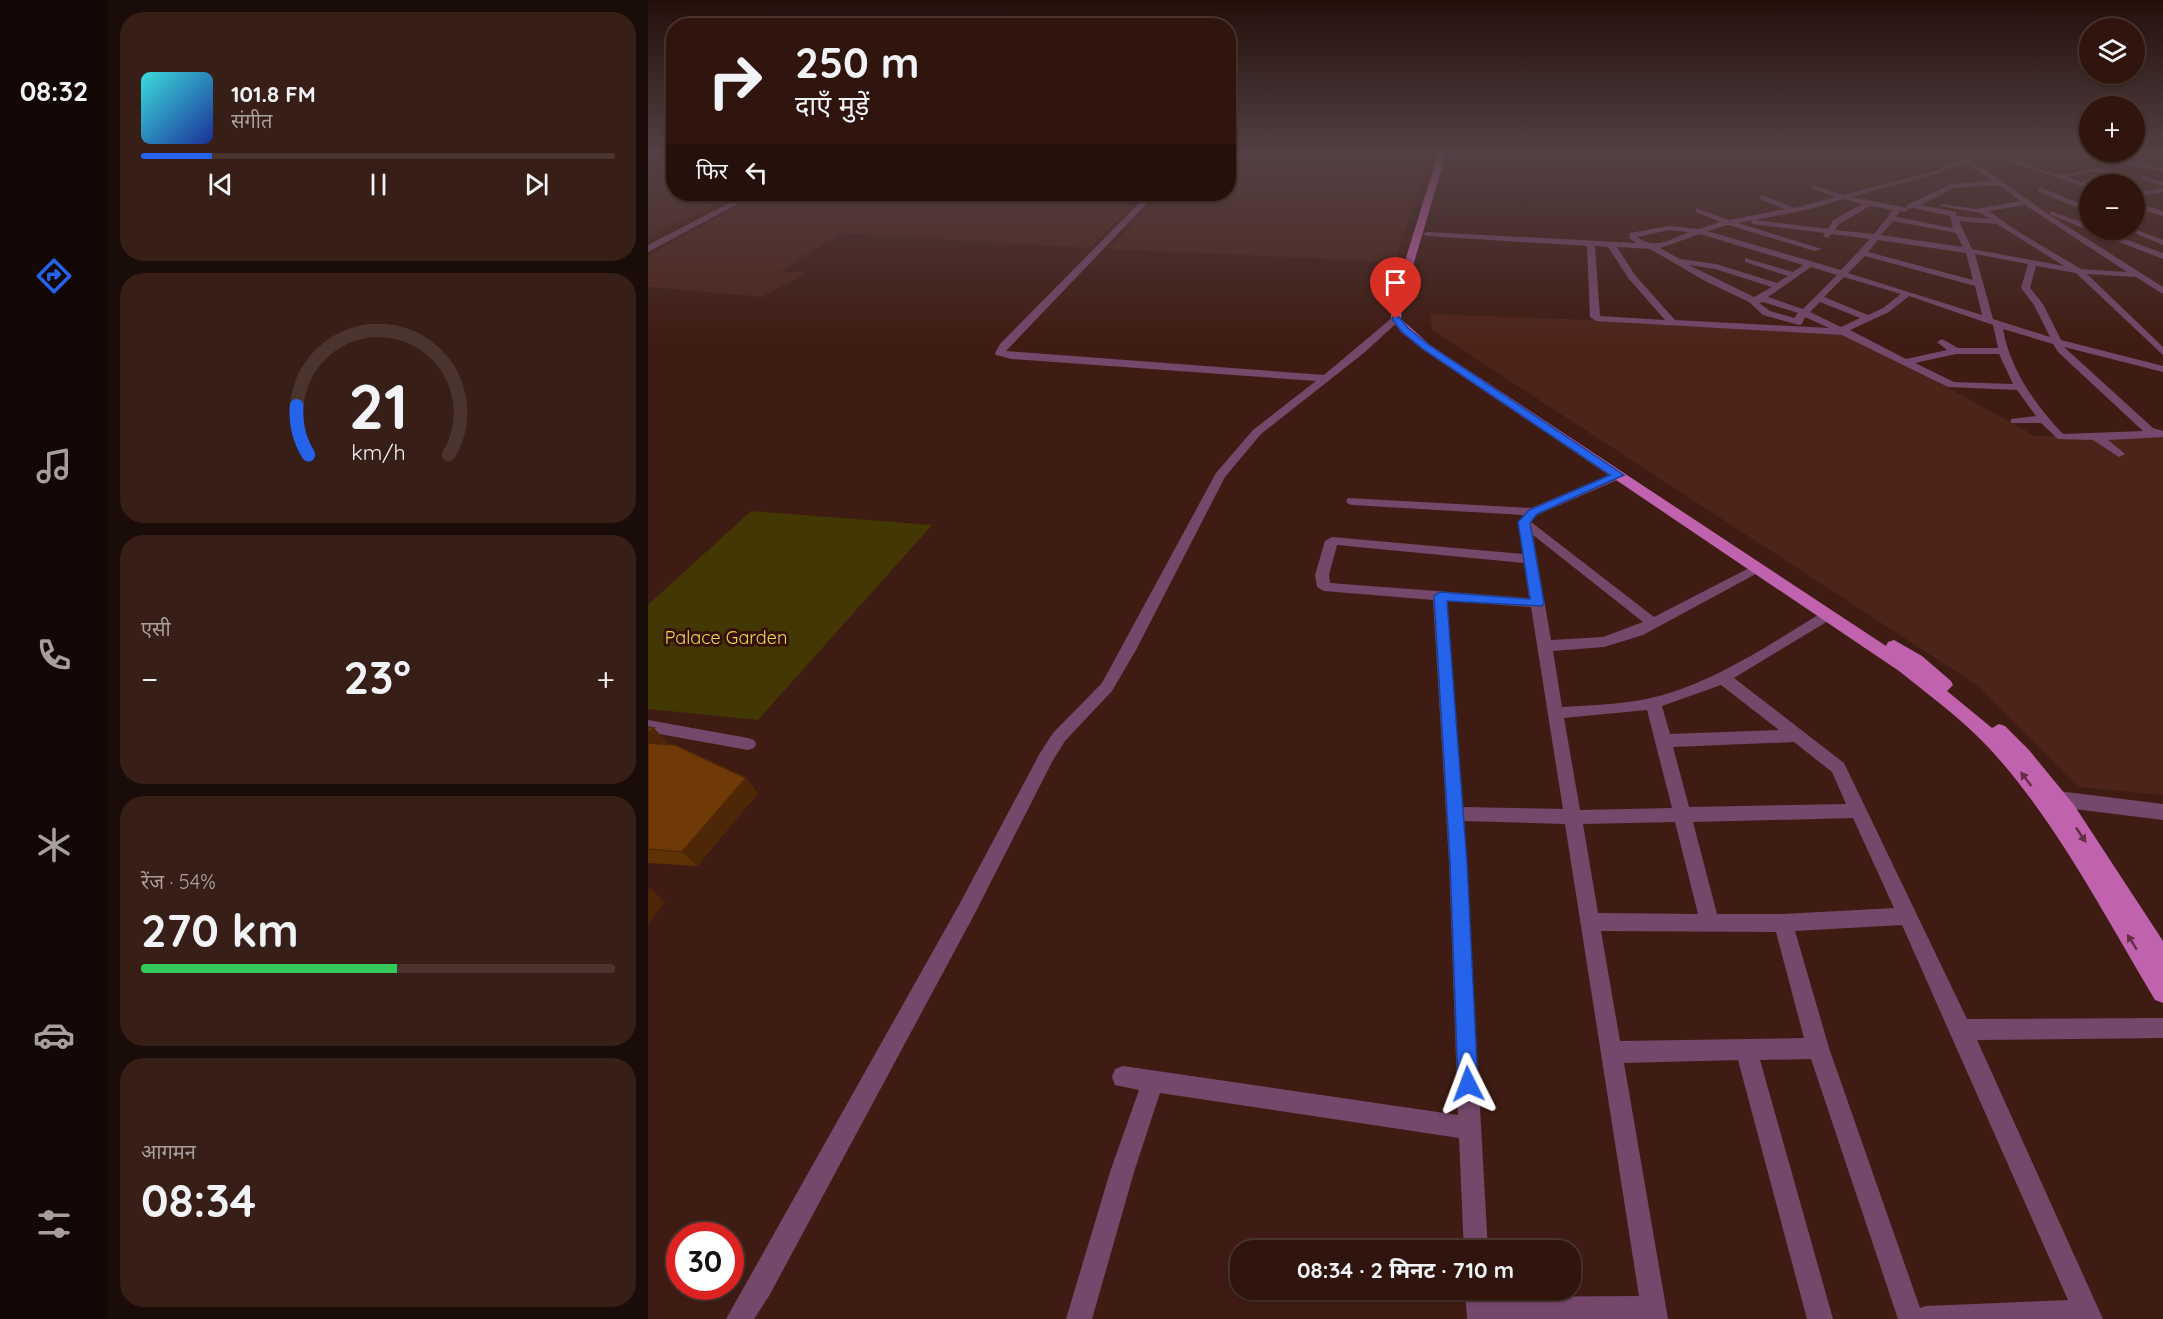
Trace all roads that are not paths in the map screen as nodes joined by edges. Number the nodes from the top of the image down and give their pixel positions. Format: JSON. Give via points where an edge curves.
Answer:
{"nodes":[{"id":1,"x":703,"y":216,"type":"edge"},
{"id":2,"x":711,"y":216,"type":"edge"},
{"id":3,"x":1131,"y":216,"type":"edge"},
{"id":4,"x":1423,"y":216,"type":"edge"},
{"id":5,"x":1430,"y":216,"type":"edge"},
{"id":6,"x":1715,"y":216,"type":"edge"},
{"id":7,"x":1762,"y":216,"type":"edge"},
{"id":8,"x":1837,"y":216,"type":"edge"},
{"id":9,"x":1845,"y":216,"type":"edge"},
{"id":10,"x":1894,"y":216,"type":"edge"},
{"id":11,"x":1934,"y":216,"type":"edge"},
{"id":12,"x":1989,"y":216,"type":"edge"},
{"id":13,"x":2044,"y":216,"type":"edge"},
{"id":14,"x":2060,"y":216,"type":"edge"},
{"id":15,"x":1842,"y":217,"type":"junction"},
{"id":16,"x":1938,"y":217,"type":"dead end"},
{"id":17,"x":1890,"y":218,"type":"junction"},
{"id":18,"x":1954,"y":218,"type":"joint"},
{"id":19,"x":1731,"y":221,"type":"junction"},
{"id":20,"x":1998,"y":222,"type":"junction"},
{"id":21,"x":2079,"y":224,"type":"edge"},
{"id":22,"x":1831,"y":230,"type":"junction"},
{"id":23,"x":1698,"y":231,"type":"junction"},
{"id":24,"x":1959,"y":231,"type":"junction"},
{"id":25,"x":1427,"y":234,"type":"junction"},
{"id":26,"x":1876,"y":236,"type":"junction"},
{"id":27,"x":2145,"y":236,"type":"edge"},
{"id":28,"x":2121,"y":240,"type":"edge"},
{"id":29,"x":2163,"y":243,"type":"edge"},
{"id":30,"x":648,"y":244,"type":"edge"},
{"id":31,"x":1933,"y":244,"type":"junction"},
{"id":32,"x":1591,"y":245,"type":"junction"},
{"id":33,"x":1612,"y":246,"type":"junction"},
{"id":34,"x":1648,"y":246,"type":"junction"},
{"id":35,"x":648,"y":249,"type":"edge"},
{"id":36,"x":1818,"y":249,"type":"junction"},
{"id":37,"x":1969,"y":250,"type":"junction"},
{"id":38,"x":1923,"y":251,"type":"dead end"},
{"id":39,"x":1863,"y":253,"type":"junction"},
{"id":40,"x":2163,"y":256,"type":"edge"},
{"id":41,"x":1676,"y":260,"type":"junction"},
{"id":42,"x":1748,"y":260,"type":"dead end"},
{"id":43,"x":1806,"y":262,"type":"junction"},
{"id":44,"x":2033,"y":263,"type":"junction"},
{"id":45,"x":2079,"y":271,"type":"junction"},
{"id":46,"x":1844,"y":274,"type":"junction"},
{"id":47,"x":1794,"y":275,"type":"junction"},
{"id":48,"x":2139,"y":275,"type":"junction"},
{"id":49,"x":1893,"y":279,"type":"dead end"},
{"id":50,"x":2163,"y":280,"type":"edge"},
{"id":51,"x":2150,"y":282,"type":"junction"},
{"id":52,"x":1979,"y":284,"type":"junction"},
{"id":53,"x":1778,"y":286,"type":"junction"},
{"id":54,"x":1884,"y":286,"type":"junction"},
{"id":55,"x":2163,"y":291,"type":"edge"},
{"id":56,"x":1908,"y":292,"type":"junction"},
{"id":57,"x":1818,"y":298,"type":"junction"},
{"id":58,"x":1757,"y":299,"type":"junction"},
{"id":59,"x":1803,"y":312,"type":"junction"},
{"id":60,"x":1396,"y":319,"type":"junction"},
{"id":61,"x":1870,"y":319,"type":"junction"},
{"id":62,"x":1992,"y":321,"type":"junction"},
{"id":63,"x":1672,"y":322,"type":"junction"},
{"id":64,"x":1799,"y":326,"type":"junction"},
{"id":65,"x":1844,"y":331,"type":"junction"},
{"id":66,"x":1942,"y":342,"type":"dead end"},
{"id":67,"x":2057,"y":343,"type":"junction"},
{"id":68,"x":1956,"y":351,"type":"junction"},
{"id":69,"x":2005,"y":351,"type":"junction"},
{"id":70,"x":2163,"y":352,"type":"edge"},
{"id":71,"x":1905,"y":362,"type":"junction"},
{"id":72,"x":2162,"y":368,"type":"edge"},
{"id":73,"x":1325,"y":378,"type":"junction"},
{"id":74,"x":2021,"y":387,"type":"junction"},
{"id":75,"x":2044,"y":419,"type":"junction"},
{"id":76,"x":2015,"y":421,"type":"dead end"},
{"id":77,"x":2159,"y":434,"type":"edge"},
{"id":78,"x":2096,"y":437,"type":"junction"},
{"id":79,"x":2119,"y":453,"type":"dead end"},
{"id":80,"x":1618,"y":475,"type":"junction"},
{"id":81,"x":1352,"y":501,"type":"dead end"},
{"id":82,"x":1529,"y":517,"type":"junction"},
{"id":83,"x":1530,"y":559,"type":"junction"},
{"id":84,"x":1758,"y":568,"type":"junction"},
{"id":85,"x":1440,"y":596,"type":"junction"},
{"id":86,"x":1538,"y":603,"type":"junction"},
{"id":87,"x":1828,"y":615,"type":"junction"},
{"id":88,"x":1653,"y":623,"type":"junction"},
{"id":89,"x":1545,"y":646,"type":"junction"},
{"id":90,"x":1722,"y":677,"type":"junction"},
{"id":91,"x":1653,"y":702,"type":"junction"},
{"id":92,"x":1556,"y":713,"type":"junction"},
{"id":93,"x":648,"y":726,"type":"edge"},
{"id":94,"x":1797,"y":736,"type":"junction"},
{"id":95,"x":1663,"y":741,"type":"junction"},
{"id":96,"x":748,"y":744,"type":"dead end"},
{"id":97,"x":2048,"y":798,"type":"junction"},
{"id":98,"x":1858,"y":812,"type":"junction"},
{"id":99,"x":2163,"y":812,"type":"edge"},
{"id":100,"x":1455,"y":814,"type":"junction"},
{"id":101,"x":1681,"y":815,"type":"junction"},
{"id":102,"x":1572,"y":817,"type":"junction"},
{"id":103,"x":1907,"y":916,"type":"junction"},
{"id":104,"x":1591,"y":922,"type":"junction"},
{"id":105,"x":1710,"y":922,"type":"junction"},
{"id":106,"x":1783,"y":923,"type":"junction"},
{"id":107,"x":2163,"y":960,"type":"edge"},
{"id":108,"x":2163,"y":992,"type":"edge"},
{"id":109,"x":2163,"y":1028,"type":"edge"},
{"id":110,"x":1961,"y":1030,"type":"junction"},
{"id":111,"x":1818,"y":1048,"type":"junction"},
{"id":112,"x":1746,"y":1050,"type":"junction"},
{"id":113,"x":1613,"y":1052,"type":"junction"},
{"id":114,"x":1123,"y":1077,"type":"dead end"},
{"id":115,"x":1153,"y":1083,"type":"junction"},
{"id":116,"x":1470,"y":1128,"type":"junction"},
{"id":117,"x":1475,"y":1240,"type":"edge"},
{"id":118,"x":1479,"y":1306,"type":"edge"},
{"id":119,"x":1654,"y":1314,"type":"edge"},
{"id":120,"x":2088,"y":1315,"type":"edge"},
{"id":121,"x":739,"y":1319,"type":"edge"},
{"id":122,"x":1080,"y":1319,"type":"edge"},
{"id":123,"x":1820,"y":1319,"type":"edge"},
{"id":124,"x":1911,"y":1319,"type":"edge"},
{"id":125,"x":1926,"y":1319,"type":"edge"}],
"edges":[{"from":1,"to":30,"type":"street"},
{"from":2,"to":35,"type":"street"},
{"from":3,"to":73,"type":"street","via":[[999,352],[1011,356]]},
{"from":4,"to":60,"type":"main road","via":[[1397,303]]},
{"from":5,"to":25,"type":"main road"},
{"from":6,"to":19,"type":"street"},
{"from":7,"to":19,"type":"street"},
{"from":8,"to":15,"type":"street"},
{"from":9,"to":15,"type":"street"},
{"from":10,"to":17,"type":"street"},
{"from":11,"to":16,"type":"street"},
{"from":12,"to":20,"type":"street"},
{"from":13,"to":48,"type":"street"},
{"from":14,"to":21,"type":"street"},
{"from":15,"to":22,"type":"street"},
{"from":17,"to":24,"type":"street"},
{"from":17,"to":26,"type":"street"},
{"from":18,"to":20,"type":"street"},
{"from":18,"to":24,"type":"street"},
{"from":19,"to":22,"type":"street"},
{"from":19,"to":23,"type":"street"},
{"from":19,"to":36,"type":"street"},
{"from":20,"to":45,"type":"street"},
{"from":22,"to":26,"type":"street"},
{"from":22,"to":36,"type":"street"},
{"from":23,"to":34,"type":"street","via":[[1660,247]]},
{"from":23,"to":34,"type":"street","via":[[1669,228],[1633,235]]},
{"from":23,"to":43,"type":"street"},
{"from":24,"to":37,"type":"street"},
{"from":25,"to":32,"type":"street"},
{"from":25,"to":97,"type":"main road","via":[[1408,303],[1408,317],[1415,328],[1916,660],[2009,741]]},
{"from":26,"to":31,"type":"street"},
{"from":26,"to":39,"type":"street"},
{"from":27,"to":29,"type":"street"},
{"from":28,"to":40,"type":"street"},
{"from":31,"to":37,"type":"street"},
{"from":31,"to":38,"type":"street"},
{"from":32,"to":33,"type":"street"},
{"from":32,"to":63,"type":"street","via":[[1595,317]]},
{"from":33,"to":34,"type":"street"},
{"from":33,"to":63,"type":"street","via":[[1632,277]]},
{"from":34,"to":41,"type":"street"},
{"from":36,"to":43,"type":"street"},
{"from":37,"to":44,"type":"street"},
{"from":37,"to":52,"type":"street"},
{"from":39,"to":46,"type":"street"},
{"from":39,"to":52,"type":"street"},
{"from":41,"to":53,"type":"street","via":[[1716,267]]},
{"from":41,"to":58,"type":"street","via":[[1708,279]]},
{"from":42,"to":47,"type":"street"},
{"from":43,"to":46,"type":"street"},
{"from":43,"to":47,"type":"street"},
{"from":44,"to":45,"type":"street"},
{"from":44,"to":67,"type":"street","via":[[2025,288],[2038,304]]},
{"from":45,"to":48,"type":"street"},
{"from":45,"to":70,"type":"street"},
{"from":46,"to":54,"type":"street"},
{"from":46,"to":57,"type":"street"},
{"from":47,"to":53,"type":"street"},
{"from":48,"to":51,"type":"street"},
{"from":49,"to":54,"type":"street"},
{"from":50,"to":51,"type":"street"},
{"from":51,"to":55,"type":"street"},
{"from":52,"to":62,"type":"street"},
{"from":53,"to":58,"type":"street"},
{"from":54,"to":56,"type":"street"},
{"from":56,"to":61,"type":"street"},
{"from":56,"to":62,"type":"street"},
{"from":57,"to":59,"type":"street"},
{"from":57,"to":61,"type":"street"},
{"from":58,"to":59,"type":"street"},
{"from":58,"to":64,"type":"street","via":[[1757,307],[1766,313]]},
{"from":59,"to":64,"type":"street"},
{"from":59,"to":65,"type":"street"},
{"from":60,"to":73,"type":"street"},
{"from":60,"to":80,"type":"main road","via":[[1426,347]]},
{"from":61,"to":65,"type":"street"},
{"from":62,"to":67,"type":"street"},
{"from":62,"to":69,"type":"street"},
{"from":63,"to":64,"type":"street"},
{"from":64,"to":65,"type":"street"},
{"from":65,"to":71,"type":"street"},
{"from":66,"to":68,"type":"street"},
{"from":67,"to":72,"type":"street"},
{"from":67,"to":77,"type":"street","via":[[2099,387]]},
{"from":68,"to":69,"type":"street"},
{"from":68,"to":71,"type":"street"},
{"from":69,"to":74,"type":"street"},
{"from":71,"to":74,"type":"street","via":[[1952,385]]},
{"from":73,"to":121,"type":"street","via":[[1257,432],[1220,476],[1107,687],[1059,737],[1046,758],[966,911]]},
{"from":74,"to":75,"type":"street"},
{"from":75,"to":76,"type":"street"},
{"from":75,"to":78,"type":"street","via":[[2058,439]]},
{"from":77,"to":78,"type":"street"},
{"from":78,"to":79,"type":"street"},
{"from":80,"to":82,"type":"street"},
{"from":80,"to":84,"type":"main road"},
{"from":81,"to":82,"type":"street"},
{"from":82,"to":83,"type":"street"},
{"from":82,"to":88,"type":"street"},
{"from":83,"to":85,"type":"street","via":[[1332,541],[1322,575],[1324,587]]},
{"from":83,"to":86,"type":"street"},
{"from":84,"to":87,"type":"main road"},
{"from":84,"to":88,"type":"street"},
{"from":85,"to":86,"type":"street"},
{"from":85,"to":100,"type":"street"},
{"from":86,"to":89,"type":"street"},
{"from":87,"to":90,"type":"street"},
{"from":97,"to":87,"type":"main road","one_way":true,"via":[[1978,726],[1905,667]]},
{"from":88,"to":89,"type":"street","via":[[1604,642]]},
{"from":89,"to":92,"type":"street"},
{"from":90,"to":91,"type":"street"},
{"from":90,"to":94,"type":"street"},
{"from":91,"to":92,"type":"street"},
{"from":91,"to":95,"type":"street"},
{"from":92,"to":102,"type":"street"},
{"from":93,"to":96,"type":"street"},
{"from":94,"to":95,"type":"street"},
{"from":94,"to":98,"type":"street","via":[[1838,768]]},
{"from":95,"to":101,"type":"street"},
{"from":97,"to":99,"type":"street"},
{"from":97,"to":107,"type":"main road","one_way":true},
{"from":108,"to":97,"type":"main road","one_way":true},
{"from":98,"to":101,"type":"street"},
{"from":98,"to":103,"type":"street"},
{"from":100,"to":102,"type":"street"},
{"from":100,"to":116,"type":"street"},
{"from":101,"to":102,"type":"street"},
{"from":101,"to":105,"type":"street"},
{"from":102,"to":104,"type":"street"},
{"from":103,"to":106,"type":"street"},
{"from":103,"to":110,"type":"street"},
{"from":104,"to":105,"type":"street"},
{"from":104,"to":113,"type":"street"},
{"from":105,"to":106,"type":"street"},
{"from":106,"to":111,"type":"street"},
{"from":109,"to":110,"type":"street"},
{"from":110,"to":120,"type":"street"},
{"from":111,"to":112,"type":"street"},
{"from":111,"to":124,"type":"street"},
{"from":112,"to":113,"type":"street"},
{"from":112,"to":123,"type":"street"},
{"from":113,"to":119,"type":"street"},
{"from":114,"to":115,"type":"street"},
{"from":115,"to":116,"type":"street"},
{"from":115,"to":122,"type":"street"},
{"from":116,"to":117,"type":"street"},
{"from":118,"to":119,"type":"street"},
{"from":120,"to":125,"type":"street"}]}
